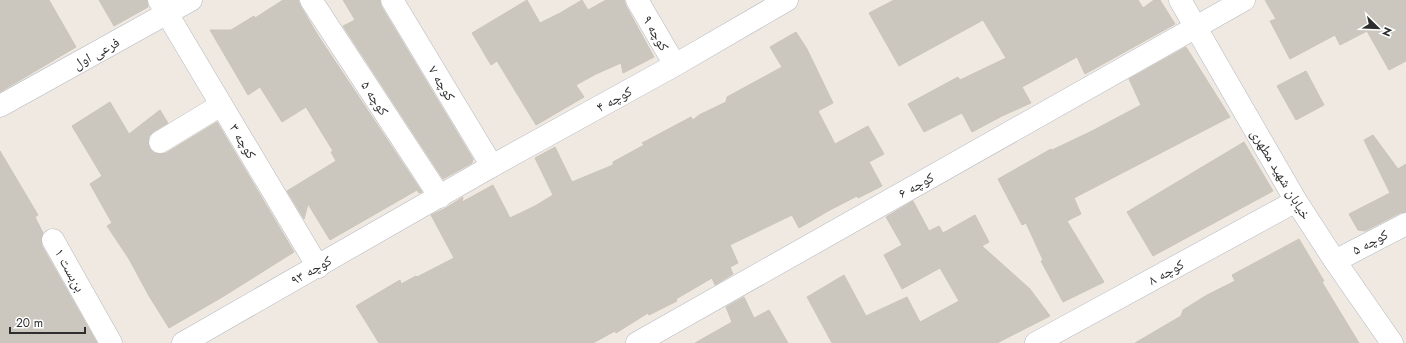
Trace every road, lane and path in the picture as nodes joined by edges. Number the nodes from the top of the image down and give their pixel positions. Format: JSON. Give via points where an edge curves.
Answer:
{"nodes":[{"id":1,"x":192,"y":0,"type":"edge"},
{"id":2,"x":311,"y":0,"type":"edge"},
{"id":3,"x":392,"y":0,"type":"edge"},
{"id":4,"x":637,"y":0,"type":"edge"},
{"id":5,"x":787,"y":0,"type":"edge"},
{"id":6,"x":1180,"y":0,"type":"edge"},
{"id":7,"x":1244,"y":0,"type":"edge"},
{"id":8,"x":164,"y":7,"type":"edge"},
{"id":9,"x":1196,"y":27,"type":"junction"},
{"id":10,"x":675,"y":65,"type":"junction"},
{"id":11,"x":221,"y":105,"type":"junction"},
{"id":12,"x":0,"y":106,"type":"edge"},
{"id":13,"x":160,"y":142,"type":"dead end"},
{"id":14,"x":492,"y":166,"type":"junction"},
{"id":15,"x":440,"y":197,"type":"junction"},
{"id":16,"x":1296,"y":200,"type":"junction"},
{"id":17,"x":1406,"y":224,"type":"edge"},
{"id":18,"x":53,"y":240,"type":"dead end"},
{"id":19,"x":1335,"y":261,"type":"junction"},
{"id":20,"x":318,"y":267,"type":"junction"},
{"id":21,"x":110,"y":343,"type":"edge"},
{"id":22,"x":183,"y":343,"type":"edge"},
{"id":23,"x":637,"y":343,"type":"edge"},
{"id":24,"x":1036,"y":343,"type":"edge"},
{"id":25,"x":1392,"y":343,"type":"edge"}],
"edges":[{"from":1,"to":8,"type":"street","name":"فرعی اول"},
{"from":2,"to":15,"type":"street","name":"کوچه ۵"},
{"from":3,"to":14,"type":"street","name":"کوچه ۷"},
{"from":4,"to":10,"type":"street","name":"کوچه ۹"},
{"from":5,"to":10,"type":"street","name":"کوچه ۴"},
{"from":6,"to":9,"type":"street","name":"خیابان شهید مطهری"},
{"from":7,"to":9,"type":"street"},
{"from":8,"to":11,"type":"street","name":"کوچه ۳"},
{"from":8,"to":12,"type":"street","name":"فرعی اول"},
{"from":9,"to":16,"type":"street","name":"خیابان شهید مطهری"},
{"from":9,"to":23,"type":"street","name":"کوچه ۶"},
{"from":10,"to":14,"type":"street","name":"کوچه ۴"},
{"from":11,"to":13,"type":"street"},
{"from":11,"to":20,"type":"street","name":"کوچه ۳"},
{"from":14,"to":15,"type":"street","name":"کوچه ۴"},
{"from":15,"to":20,"type":"street","name":"کوچه ۹۳"},
{"from":16,"to":19,"type":"street","name":"خیابان شهید مطهری"},
{"from":16,"to":24,"type":"street","name":"کوچه ۸"},
{"from":17,"to":19,"type":"street","name":"کوچه ۵"},
{"from":18,"to":21,"type":"street","name":"بن‌بست ۱"},
{"from":19,"to":25,"type":"street","name":"خیابان شهید مطهری"},
{"from":20,"to":22,"type":"street","name":"کوچه ۹۳"}]}
